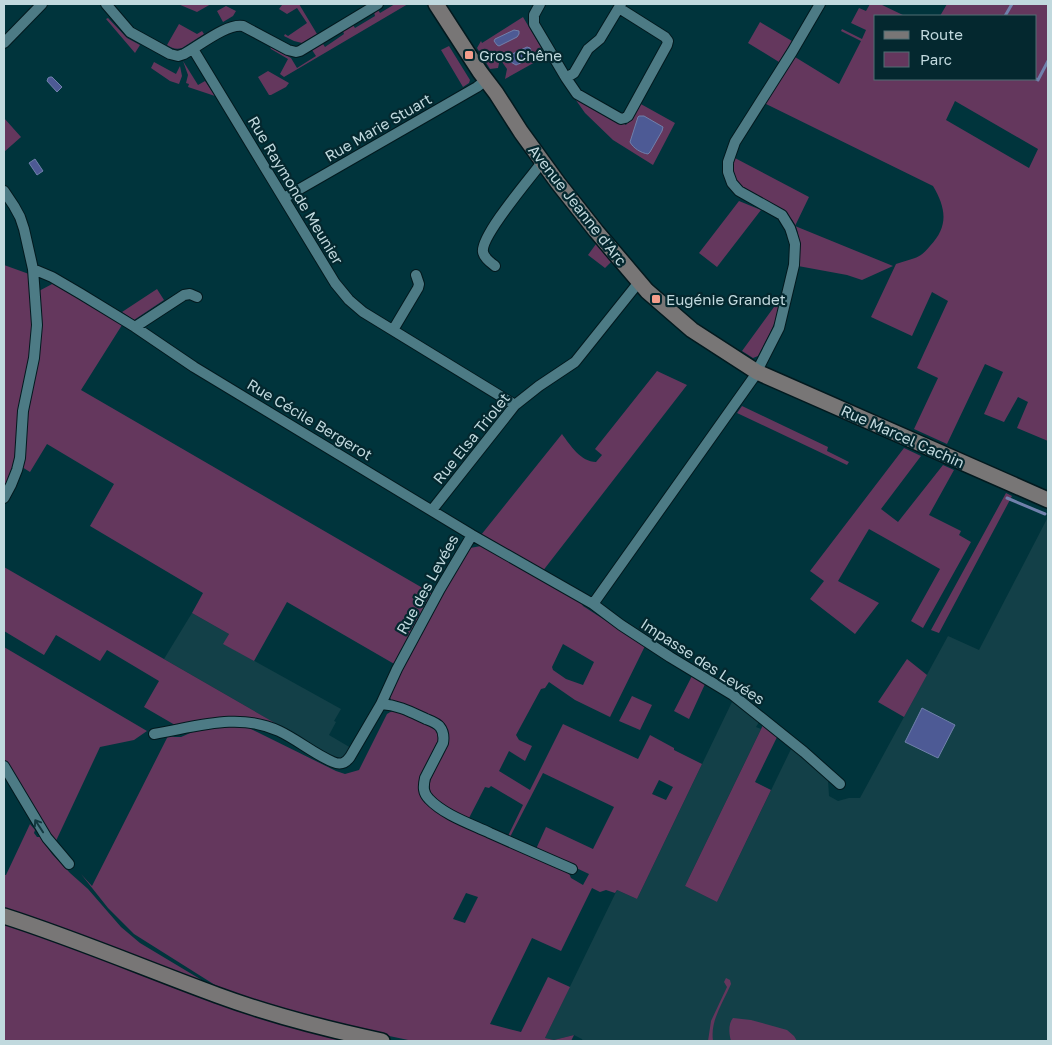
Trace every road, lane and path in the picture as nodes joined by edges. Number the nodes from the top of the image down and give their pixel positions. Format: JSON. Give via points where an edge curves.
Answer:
{"nodes":[{"id":1,"x":42,"y":4,"type":"edge"},
{"id":2,"x":106,"y":4,"type":"edge"},
{"id":3,"x":378,"y":4,"type":"edge"},
{"id":4,"x":436,"y":4,"type":"edge"},
{"id":5,"x":540,"y":4,"type":"edge"},
{"id":6,"x":820,"y":4,"type":"edge"},
{"id":7,"x":620,"y":6,"type":"edge"},
{"id":8,"x":4,"y":43,"type":"edge"},
{"id":9,"x":193,"y":49,"type":"junction"},
{"id":10,"x":566,"y":78,"type":"junction"},
{"id":11,"x":486,"y":80,"type":"junction"},
{"id":12,"x":542,"y":161,"type":"junction"},
{"id":13,"x":4,"y":191,"type":"edge"},
{"id":14,"x":284,"y":198,"type":"junction"},
{"id":15,"x":495,"y":266,"type":"dead end"},
{"id":16,"x":33,"y":270,"type":"junction"},
{"id":17,"x":416,"y":275,"type":"dead end"},
{"id":18,"x":639,"y":282,"type":"junction"},
{"id":19,"x":197,"y":297,"type":"dead end"},
{"id":20,"x":135,"y":327,"type":"junction"},
{"id":21,"x":392,"y":330,"type":"junction"},
{"id":22,"x":757,"y":372,"type":"junction"},
{"id":23,"x":515,"y":405,"type":"junction"},
{"id":24,"x":4,"y":498,"type":"edge"},
{"id":25,"x":1048,"y":500,"type":"edge"},
{"id":26,"x":432,"y":510,"type":"junction"},
{"id":27,"x":472,"y":534,"type":"junction"},
{"id":28,"x":593,"y":604,"type":"junction"},
{"id":29,"x":380,"y":704,"type":"junction"},
{"id":30,"x":154,"y":734,"type":"dead end"},
{"id":31,"x":4,"y":766,"type":"edge"},
{"id":32,"x":840,"y":784,"type":"dead end"},
{"id":33,"x":69,"y":864,"type":"dead end"},
{"id":34,"x":572,"y":869,"type":"dead end"},
{"id":35,"x":4,"y":916,"type":"edge"},
{"id":36,"x":382,"y":1041,"type":"edge"}],
"edges":[{"from":1,"to":8,"type":"street"},
{"from":2,"to":9,"type":"street","via":[[130,32],[170,54],[178,56]]},
{"from":3,"to":9,"type":"street","via":[[296,52],[239,25],[228,27]]},
{"from":4,"to":11,"type":"street","name":"Avenue Jeanne d'Arc"},
{"from":5,"to":10,"type":"street","via":[[534,15],[534,24]]},
{"from":6,"to":22,"type":"street","via":[[735,142],[728,162],[732,183],[739,191],[782,216],[795,244],[794,265],[779,328]]},
{"from":7,"to":10,"type":"street","via":[[600,39],[588,49],[574,73]]},
{"from":7,"to":10,"type":"street","via":[[668,41],[628,116],[621,118],[578,94]]},
{"from":9,"to":14,"type":"street","name":"Rue Raymonde Meunier"},
{"from":11,"to":12,"type":"street","name":"Avenue Jeanne d'Arc"},
{"from":11,"to":14,"type":"street","name":"Rue Marie Stuart"},
{"from":12,"to":15,"type":"street","via":[[492,228],[484,244],[483,252]]},
{"from":12,"to":18,"type":"street","name":"Avenue Jeanne d'Arc"},
{"from":13,"to":16,"type":"street","via":[[20,217]]},
{"from":14,"to":21,"type":"street","name":"Rue Raymonde Meunier","via":[[342,293],[363,312]]},
{"from":16,"to":20,"type":"street","name":"Rue Cécile Bergerot","via":[[52,277]]},
{"from":16,"to":24,"type":"street","via":[[37,325],[34,358],[23,411],[20,458]]},
{"from":17,"to":21,"type":"street","via":[[418,288]]},
{"from":18,"to":22,"type":"street","name":"Avenue Jeanne d'Arc","via":[[692,330]]},
{"from":18,"to":23,"type":"street","name":"Rue Elsa Triolet","via":[[575,362]]},
{"from":19,"to":20,"type":"street","via":[[184,295]]},
{"from":20,"to":26,"type":"street","name":"Rue Cécile Bergerot","via":[[194,367]]},
{"from":21,"to":23,"type":"street","name":"Rue Raymonde Meunier"},
{"from":22,"to":25,"type":"street","name":"Rue Marcel Cachin"},
{"from":22,"to":28,"type":"street"},
{"from":23,"to":26,"type":"street","name":"Rue Elsa Triolet"},
{"from":26,"to":27,"type":"street","name":"Rue Cécile Bergerot"},
{"from":27,"to":28,"type":"street","name":"Rue des Levées"},
{"from":27,"to":29,"type":"street","name":"Rue des Levées"},
{"from":28,"to":32,"type":"street","name":"Impasse des Levées","via":[[646,642],[733,696]]},
{"from":29,"to":30,"type":"street","name":"Rue des Levées","via":[[350,757],[339,764],[326,760],[278,731],[249,722],[218,722]]},
{"from":29,"to":34,"type":"street","via":[[407,710],[442,729],[443,743],[423,784],[425,793],[434,804],[466,822]]},
{"from":33,"to":31,"type":"street","one_way":true,"via":[[42,831]]},
{"from":35,"to":36,"type":"street","via":[[218,996],[336,1031]]}]}
